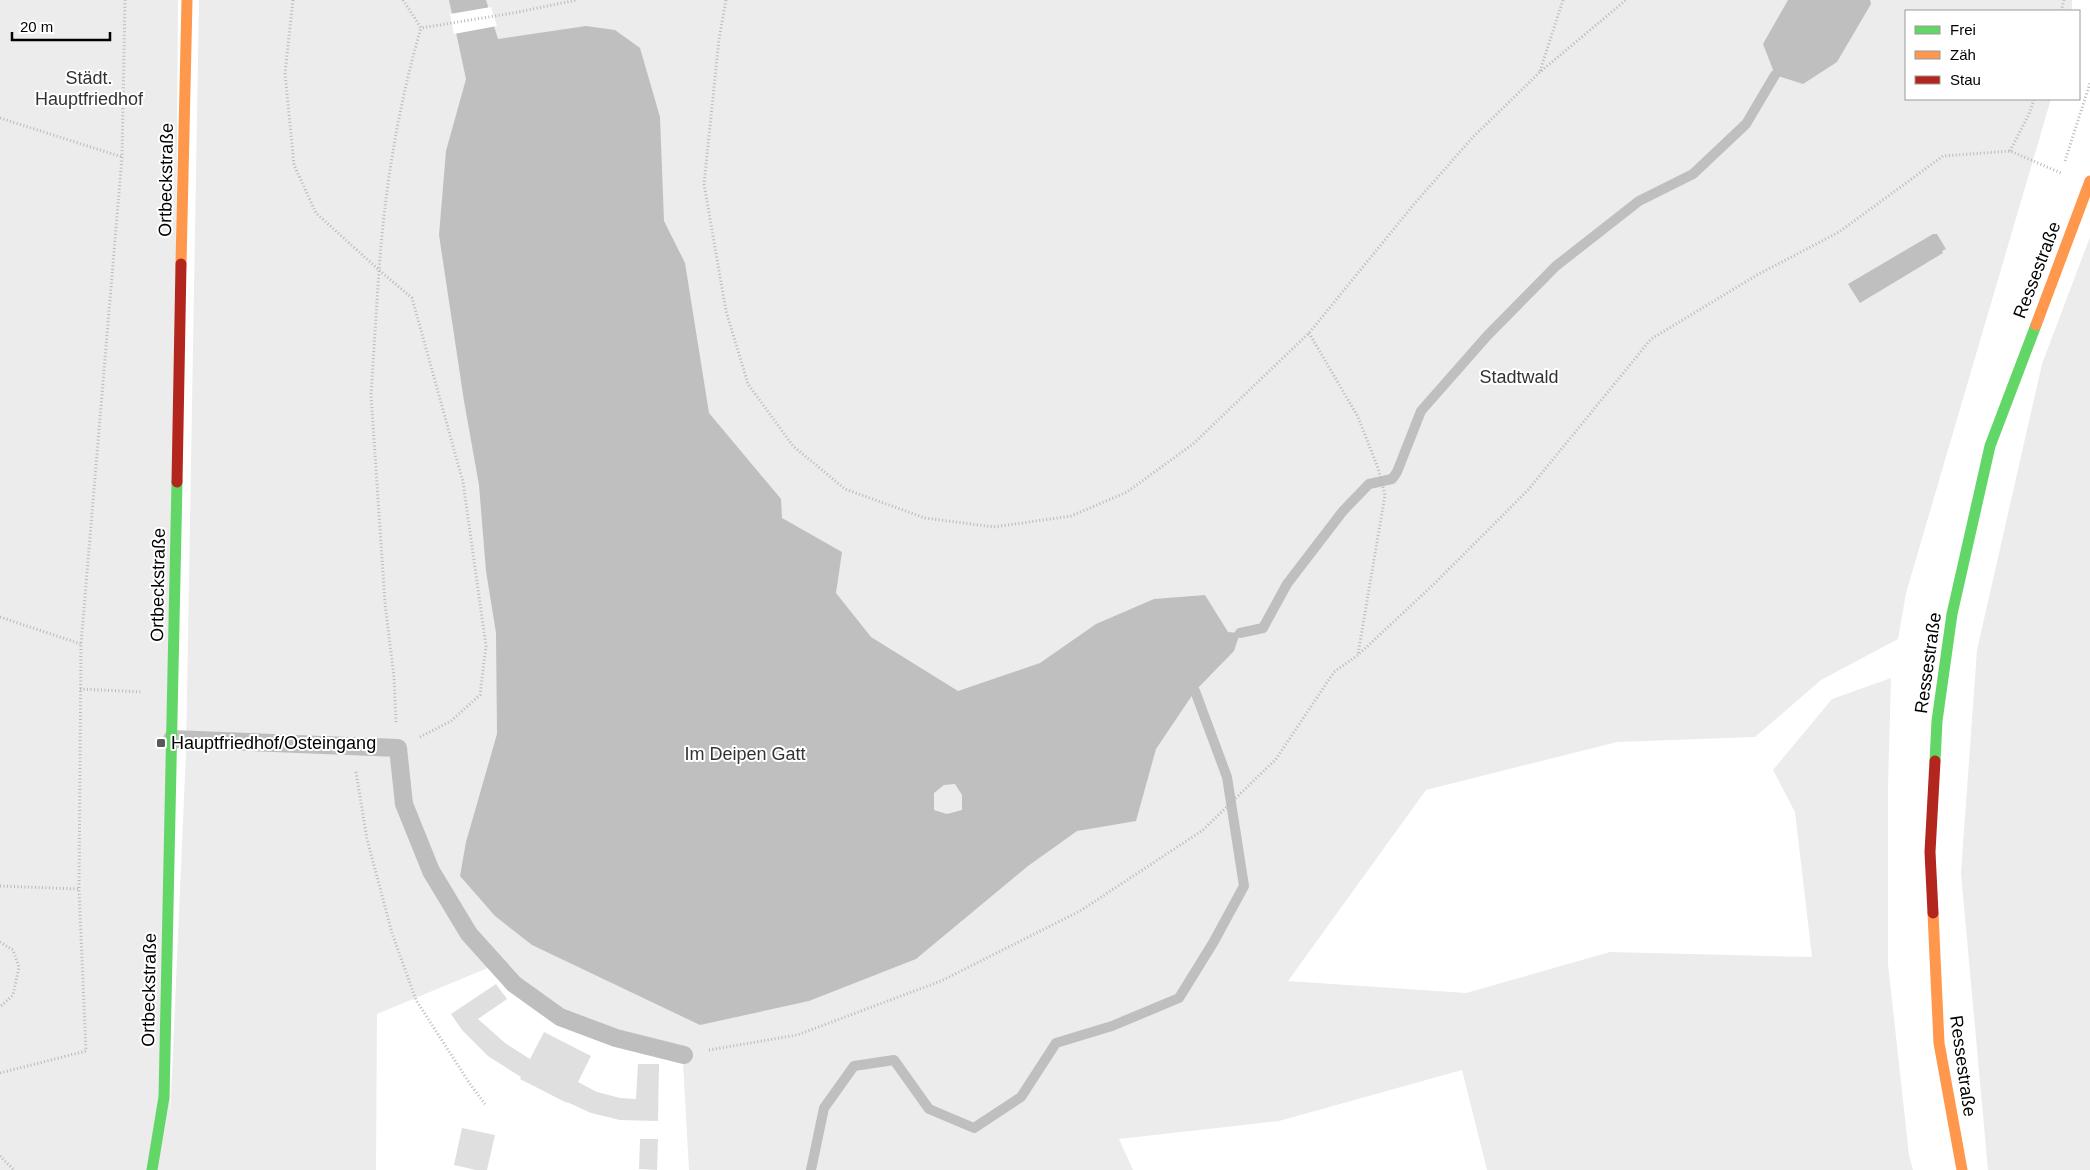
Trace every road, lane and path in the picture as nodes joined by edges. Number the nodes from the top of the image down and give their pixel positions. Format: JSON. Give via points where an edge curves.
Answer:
{"nodes":[{"id":1,"x":125,"y":0,"type":"edge"},
{"id":2,"x":187,"y":0,"type":"edge"},
{"id":3,"x":293,"y":0,"type":"edge"},
{"id":4,"x":403,"y":0,"type":"edge"},
{"id":5,"x":577,"y":0,"type":"edge"},
{"id":6,"x":726,"y":0,"type":"edge"},
{"id":7,"x":1563,"y":0,"type":"edge"},
{"id":8,"x":1626,"y":0,"type":"edge"},
{"id":9,"x":421,"y":28,"type":"junction"},
{"id":10,"x":1540,"y":72,"type":"junction"},
{"id":11,"x":2034,"y":100,"type":"edge"},
{"id":12,"x":0,"y":118,"type":"edge"},
{"id":13,"x":2010,"y":151,"type":"junction"},
{"id":14,"x":122,"y":157,"type":"junction"},
{"id":15,"x":2061,"y":173,"type":"dead end"},
{"id":16,"x":2090,"y":181,"type":"edge"},
{"id":17,"x":378,"y":270,"type":"junction"},
{"id":18,"x":1308,"y":333,"type":"junction"},
{"id":19,"x":0,"y":616,"type":"edge"},
{"id":20,"x":81,"y":644,"type":"junction"},
{"id":21,"x":1358,"y":655,"type":"junction"},
{"id":22,"x":80,"y":689,"type":"junction"},
{"id":23,"x":173,"y":694,"type":"junction"},
{"id":24,"x":172,"y":739,"type":"junction"},
{"id":25,"x":352,"y":746,"type":"junction"},
{"id":26,"x":398,"y":748,"type":"junction"},
{"id":27,"x":0,"y":886,"type":"edge"},
{"id":28,"x":79,"y":889,"type":"junction"},
{"id":29,"x":0,"y":942,"type":"edge"},
{"id":30,"x":0,"y":1007,"type":"edge"},
{"id":31,"x":684,"y":1055,"type":"joint"},
{"id":32,"x":0,"y":1073,"type":"edge"},
{"id":33,"x":485,"y":1104,"type":"dead end"},
{"id":34,"x":0,"y":1156,"type":"edge"},
{"id":35,"x":14,"y":1170,"type":"edge"},
{"id":36,"x":152,"y":1170,"type":"edge"},
{"id":37,"x":1962,"y":1170,"type":"edge"}],
"edges":[{"from":1,"to":14,"type":"path"},
{"from":2,"to":23,"type":"street","name":"Ortbeckstraße"},
{"from":3,"to":17,"type":"path","via":[[285,73],[294,165],[316,213]]},
{"from":4,"to":9,"type":"path"},
{"from":5,"to":9,"type":"path"},
{"from":6,"to":18,"type":"path","via":[[704,184],[726,311],[748,384],[793,446],[846,489],[925,518],[994,527],[1071,516],[1127,492],[1193,444]]},
{"from":7,"to":10,"type":"path"},
{"from":8,"to":10,"type":"path"},
{"from":9,"to":17,"type":"path","via":[[408,72],[396,137],[383,213]]},
{"from":10,"to":18,"type":"path","via":[[1473,137]]},
{"from":11,"to":13,"type":"path"},
{"from":12,"to":14,"type":"path"},
{"from":13,"to":15,"type":"path"},
{"from":13,"to":21,"type":"path","via":[[1943,156],[1839,232],[1757,275],[1651,339],[1528,490]]},
{"from":14,"to":20,"type":"path"},
{"from":16,"to":37,"type":"street","name":"Ressestraße","via":[[1990,446],[1952,614],[1937,721],[1930,852],[1939,1043]]},
{"from":17,"to":26,"type":"path","via":[[371,395]]},
{"from":17,"to":26,"type":"path","via":[[412,298],[439,391],[463,482],[486,646],[480,695],[451,721]]},
{"from":18,"to":21,"type":"path","via":[[1358,417],[1378,468],[1384,494]]},
{"from":19,"to":20,"type":"path"},
{"from":20,"to":22,"type":"path"},
{"from":21,"to":31,"type":"path","via":[[1334,672],[1276,759],[1203,830],[1080,911],[941,981],[797,1035]]},
{"from":22,"to":23,"type":"path"},
{"from":22,"to":28,"type":"path"},
{"from":23,"to":24,"type":"street","name":"Ortbeckstraße"},
{"from":24,"to":25,"type":"lane"},
{"from":24,"to":36,"type":"street","name":"Ortbeckstraße","via":[[164,1098]]},
{"from":25,"to":26,"type":"lane"},
{"from":25,"to":33,"type":"path","via":[[367,839],[392,933],[416,1000]]},
{"from":26,"to":31,"type":"lane","via":[[404,804],[431,872],[468,934],[514,984],[560,1017],[616,1038]]},
{"from":27,"to":28,"type":"path"},
{"from":28,"to":32,"type":"path","via":[[86,1051]]},
{"from":29,"to":30,"type":"path","via":[[13,950],[19,967],[13,995]]},
{"from":34,"to":35,"type":"path"}]}
